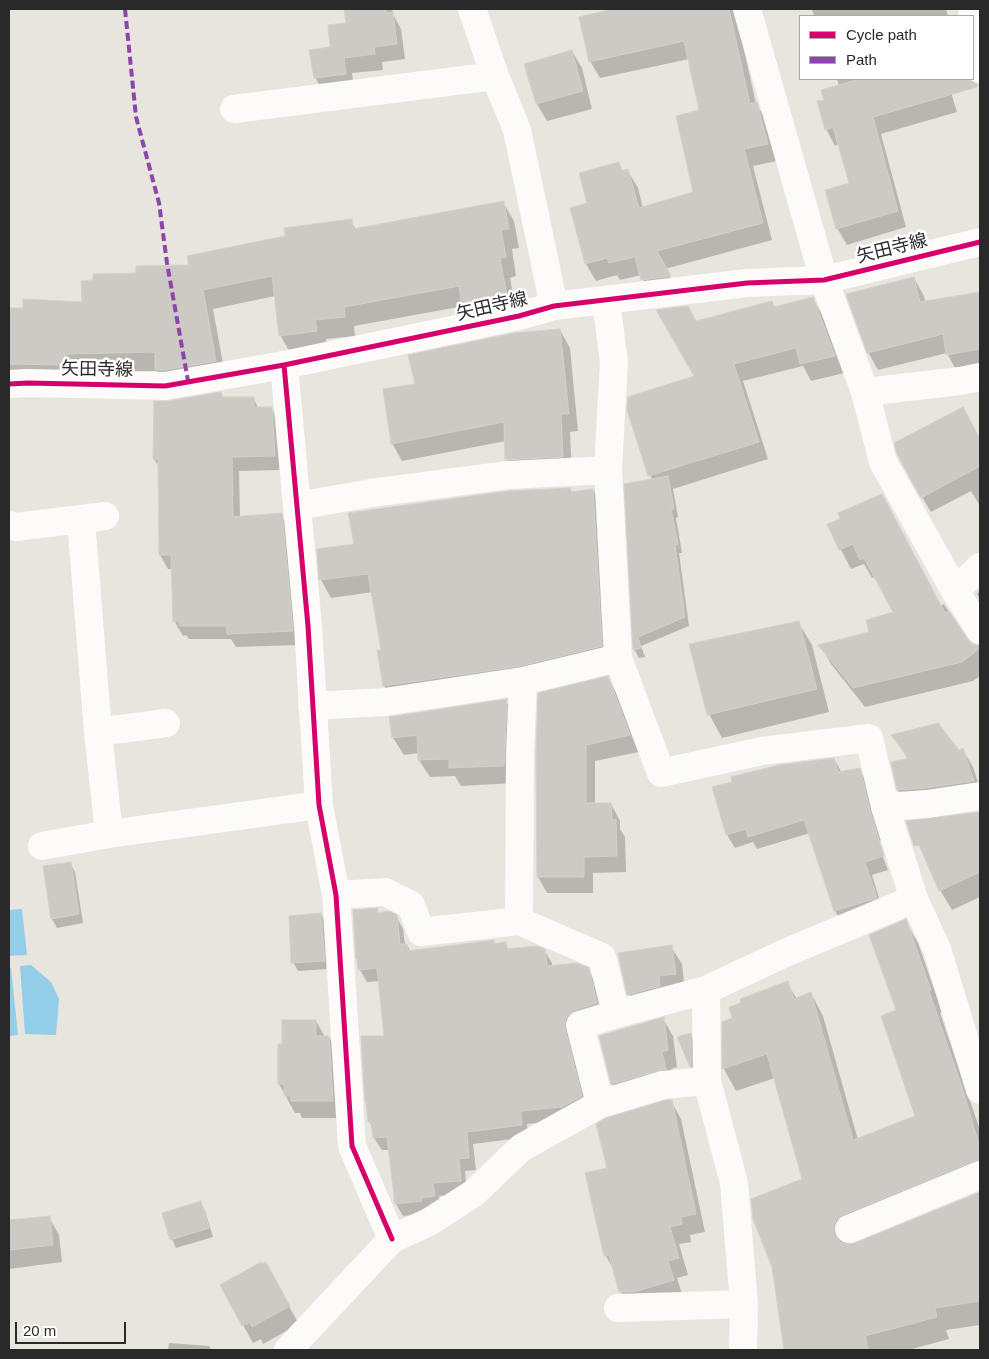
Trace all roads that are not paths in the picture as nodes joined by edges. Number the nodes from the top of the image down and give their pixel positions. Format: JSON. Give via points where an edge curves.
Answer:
{"nodes":[{"id":1,"x":472,"y":9,"type":"edge"},
{"id":2,"x":747,"y":9,"type":"edge"},
{"id":3,"x":974,"y":24,"type":"edge"},
{"id":4,"x":980,"y":69,"type":"edge"},
{"id":5,"x":495,"y":76,"type":"junction"},
{"id":6,"x":234,"y":109,"type":"dead end"},
{"id":7,"x":980,"y":242,"type":"edge"},
{"id":8,"x":824,"y":280,"type":"junction"},
{"id":9,"x":606,"y":301,"type":"junction"},
{"id":10,"x":554,"y":306,"type":"junction"},
{"id":11,"x":284,"y":365,"type":"junction"},
{"id":12,"x":980,"y":377,"type":"edge"},
{"id":13,"x":9,"y":384,"type":"edge"},
{"id":14,"x":865,"y":392,"type":"junction"},
{"id":15,"x":608,"y":470,"type":"junction"},
{"id":16,"x":297,"y":506,"type":"junction"},
{"id":17,"x":9,"y":525,"type":"edge"},
{"id":18,"x":980,"y":567,"type":"edge"},
{"id":19,"x":955,"y":591,"type":"junction"},
{"id":20,"x":980,"y":630,"type":"edge"},
{"id":21,"x":618,"y":658,"type":"junction"},
{"id":22,"x":523,"y":681,"type":"junction"},
{"id":23,"x":312,"y":706,"type":"junction"},
{"id":24,"x":166,"y":723,"type":"dead end"},
{"id":25,"x":98,"y":732,"type":"junction"},
{"id":26,"x":980,"y":796,"type":"edge"},
{"id":27,"x":319,"y":805,"type":"junction"},
{"id":28,"x":885,"y":808,"type":"junction"},
{"id":29,"x":109,"y":834,"type":"junction"},
{"id":30,"x":42,"y":846,"type":"dead end"},
{"id":31,"x":336,"y":895,"type":"junction"},
{"id":32,"x":914,"y":899,"type":"junction"},
{"id":33,"x":519,"y":921,"type":"junction"},
{"id":34,"x":706,"y":990,"type":"junction"},
{"id":35,"x":616,"y":1014,"type":"junction"},
{"id":36,"x":707,"y":1081,"type":"junction"},
{"id":37,"x":980,"y":1090,"type":"edge"},
{"id":38,"x":600,"y":1104,"type":"junction"},
{"id":39,"x":980,"y":1174,"type":"edge"},
{"id":40,"x":849,"y":1228,"type":"dead end"},
{"id":41,"x":392,"y":1239,"type":"junction"},
{"id":42,"x":744,"y":1304,"type":"junction"},
{"id":43,"x":618,"y":1308,"type":"dead end"},
{"id":44,"x":288,"y":1350,"type":"edge"},
{"id":45,"x":743,"y":1350,"type":"edge"}],
"edges":[{"from":1,"to":5,"type":"street"},
{"from":2,"to":8,"type":"street"},
{"from":3,"to":4,"type":"street"},
{"from":5,"to":6,"type":"street"},
{"from":5,"to":10,"type":"street","via":[[517,130]]},
{"from":7,"to":8,"type":"street","name":"矢田寺線"},
{"from":8,"to":9,"type":"street","name":"矢田寺線","via":[[747,283]]},
{"from":8,"to":14,"type":"street"},
{"from":9,"to":10,"type":"street","name":"矢田寺線"},
{"from":9,"to":15,"type":"street","via":[[614,362]]},
{"from":10,"to":11,"type":"street","name":"矢田寺線"},
{"from":11,"to":13,"type":"street","name":"矢田寺線","via":[[165,386]]},
{"from":11,"to":16,"type":"street"},
{"from":12,"to":14,"type":"street"},
{"from":14,"to":19,"type":"street","via":[[883,462]]},
{"from":15,"to":16,"type":"street","via":[[498,477]]},
{"from":15,"to":21,"type":"street"},
{"from":16,"to":23,"type":"street"},
{"from":17,"to":25,"type":"street","via":[[16,527],[93,518]]},
{"from":18,"to":19,"type":"street"},
{"from":19,"to":20,"type":"street"},
{"from":21,"to":22,"type":"street"},
{"from":21,"to":28,"type":"street","via":[[661,773],[762,751],[869,738]]},
{"from":22,"to":23,"type":"street","via":[[386,702]]},
{"from":22,"to":33,"type":"street"},
{"from":23,"to":27,"type":"street"},
{"from":24,"to":25,"type":"street"},
{"from":25,"to":29,"type":"street"},
{"from":26,"to":28,"type":"street"},
{"from":27,"to":29,"type":"street"},
{"from":27,"to":31,"type":"street"},
{"from":28,"to":32,"type":"street"},
{"from":29,"to":30,"type":"street"},
{"from":31,"to":33,"type":"street","via":[[386,892],[410,905],[421,932]]},
{"from":31,"to":41,"type":"street","via":[[352,1146]]},
{"from":32,"to":34,"type":"street","via":[[784,953]]},
{"from":32,"to":37,"type":"street","via":[[937,949]]},
{"from":33,"to":35,"type":"street","via":[[602,957]]},
{"from":34,"to":35,"type":"street"},
{"from":34,"to":36,"type":"street"},
{"from":35,"to":38,"type":"street","via":[[580,1025]]},
{"from":36,"to":38,"type":"street","via":[[664,1085]]},
{"from":36,"to":42,"type":"street","via":[[734,1183]]},
{"from":38,"to":41,"type":"street","via":[[521,1148],[474,1193],[429,1222]]},
{"from":39,"to":40,"type":"street"},
{"from":41,"to":44,"type":"street"},
{"from":42,"to":43,"type":"street"},
{"from":42,"to":45,"type":"street"}]}
